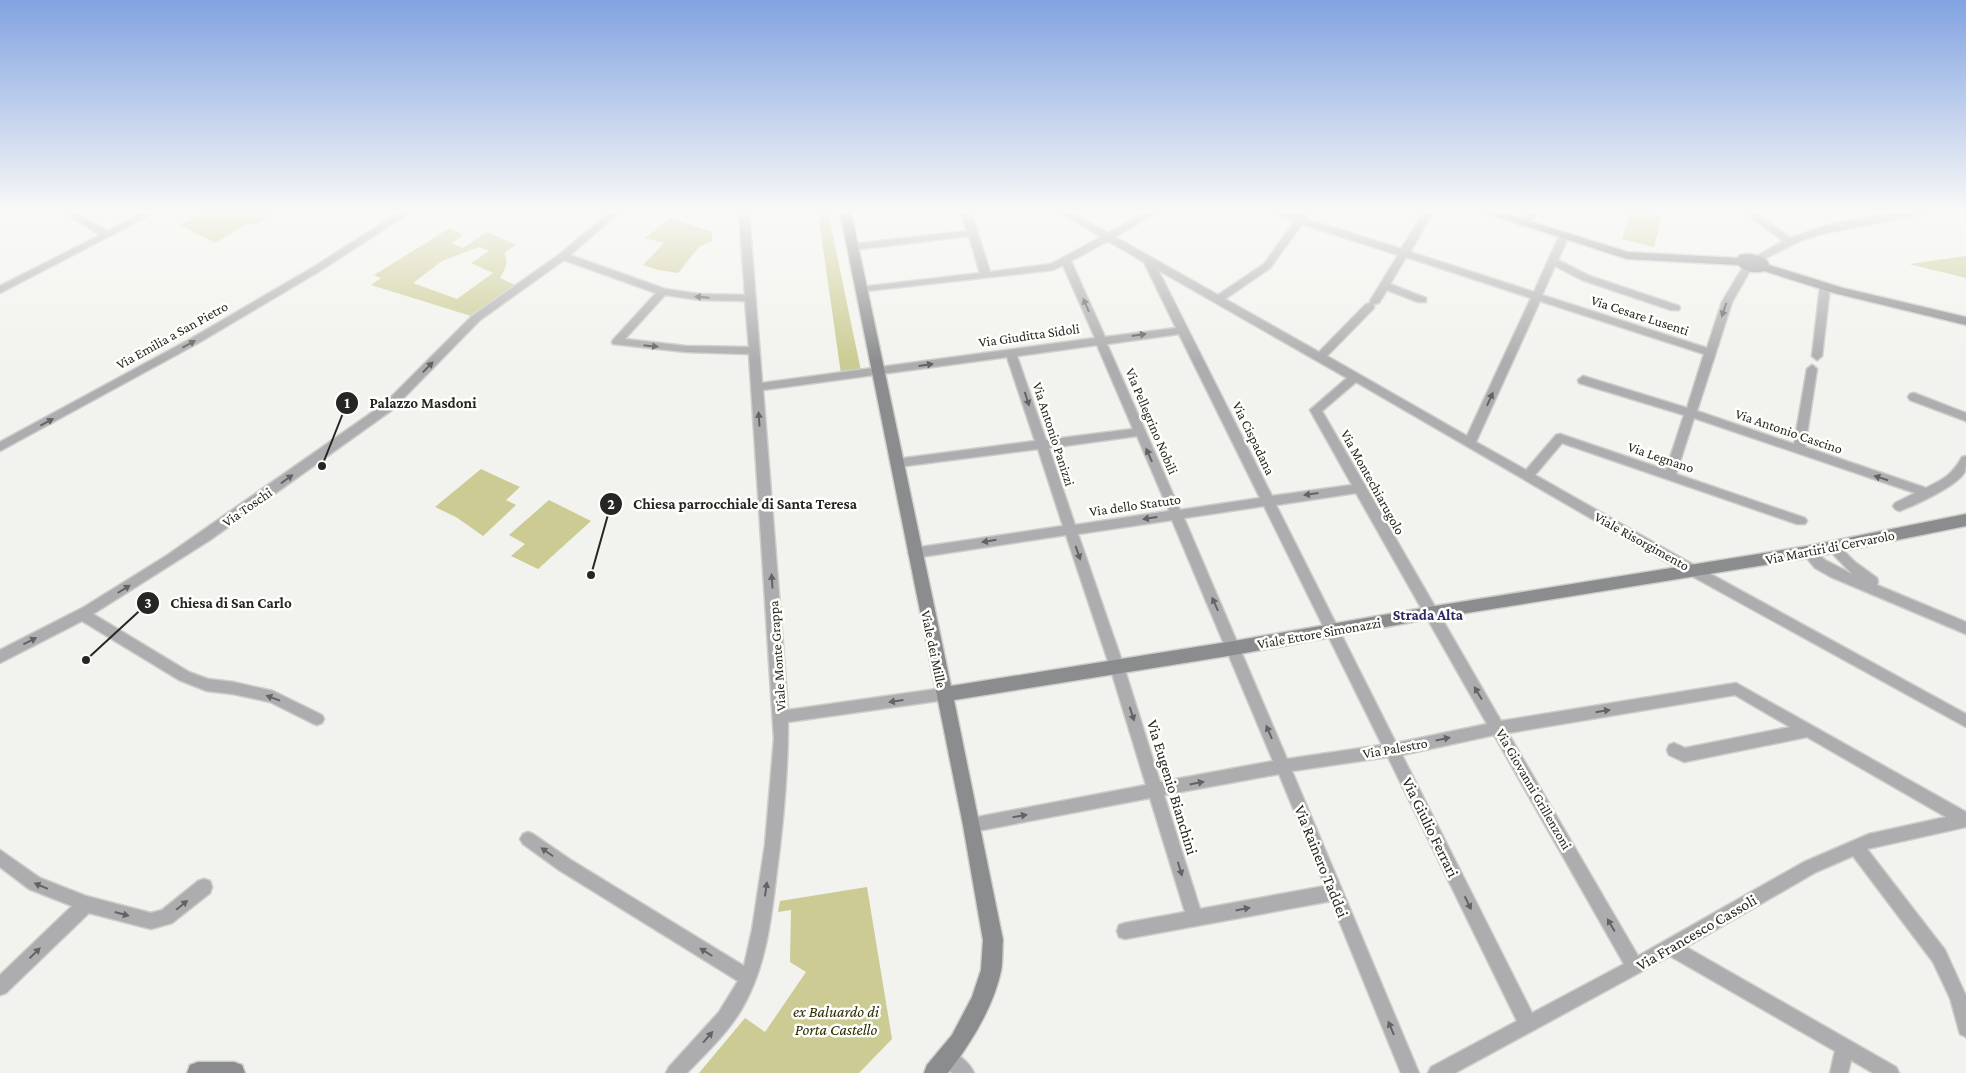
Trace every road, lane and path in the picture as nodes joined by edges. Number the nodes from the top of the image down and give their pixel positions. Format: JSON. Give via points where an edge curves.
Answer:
{"nodes":[{"id":1,"x":54,"y":262,"type":"edge"},
{"id":2,"x":328,"y":262,"type":"edge"},
{"id":3,"x":554,"y":262,"type":"edge"},
{"id":4,"x":580,"y":262,"type":"edge"},
{"id":5,"x":747,"y":262,"type":"edge"},
{"id":6,"x":855,"y":262,"type":"edge"},
{"id":7,"x":982,"y":262,"type":"edge"},
{"id":8,"x":1062,"y":262,"type":"edge"},
{"id":9,"x":1067,"y":262,"type":"edge"},
{"id":10,"x":1149,"y":262,"type":"edge"},
{"id":11,"x":1152,"y":262,"type":"edge"},
{"id":12,"x":1270,"y":262,"type":"edge"},
{"id":13,"x":1399,"y":262,"type":"edge"},
{"id":14,"x":1429,"y":262,"type":"edge"},
{"id":15,"x":1552,"y":262,"type":"edge"},
{"id":16,"x":1554,"y":262,"type":"edge"},
{"id":17,"x":1709,"y":262,"type":"edge"},
{"id":18,"x":1743,"y":262,"type":"edge"},
{"id":19,"x":1761,"y":263,"type":"edge"},
{"id":20,"x":1744,"y":265,"type":"junction"},
{"id":21,"x":986,"y":275,"type":"junction"},
{"id":22,"x":1385,"y":286,"type":"junction"},
{"id":23,"x":1825,"y":287,"type":"junction"},
{"id":24,"x":0,"y":290,"type":"edge"},
{"id":25,"x":861,"y":290,"type":"junction"},
{"id":26,"x":663,"y":292,"type":"junction"},
{"id":27,"x":1536,"y":296,"type":"junction"},
{"id":28,"x":750,"y":298,"type":"junction"},
{"id":29,"x":1219,"y":299,"type":"junction"},
{"id":30,"x":1422,"y":300,"type":"dead end"},
{"id":31,"x":1676,"y":308,"type":"dead end"},
{"id":32,"x":1966,"y":321,"type":"edge"},
{"id":33,"x":1183,"y":330,"type":"junction"},
{"id":34,"x":1102,"y":340,"type":"junction"},
{"id":35,"x":754,"y":351,"type":"junction"},
{"id":36,"x":1709,"y":352,"type":"junction"},
{"id":37,"x":1011,"y":353,"type":"junction"},
{"id":38,"x":1817,"y":356,"type":"dead end"},
{"id":39,"x":1320,"y":357,"type":"junction"},
{"id":40,"x":1812,"y":369,"type":"dead end"},
{"id":41,"x":878,"y":371,"type":"junction"},
{"id":42,"x":1355,"y":377,"type":"junction"},
{"id":43,"x":1584,"y":377,"type":"dead end"},
{"id":44,"x":757,"y":387,"type":"junction"},
{"id":45,"x":1914,"y":397,"type":"dead end"},
{"id":46,"x":1690,"y":413,"type":"junction"},
{"id":47,"x":1966,"y":417,"type":"edge"},
{"id":48,"x":1139,"y":432,"type":"junction"},
{"id":49,"x":1041,"y":443,"type":"junction"},
{"id":50,"x":1470,"y":443,"type":"junction"},
{"id":51,"x":0,"y":447,"type":"edge"},
{"id":52,"x":1799,"y":450,"type":"junction"},
{"id":53,"x":1966,"y":460,"type":"edge"},
{"id":54,"x":897,"y":463,"type":"junction"},
{"id":55,"x":1670,"y":475,"type":"junction"},
{"id":56,"x":1527,"y":476,"type":"junction"},
{"id":57,"x":1960,"y":480,"type":"edge"},
{"id":58,"x":1359,"y":488,"type":"junction"},
{"id":59,"x":1928,"y":493,"type":"junction"},
{"id":60,"x":1269,"y":501,"type":"junction"},
{"id":61,"x":1900,"y":506,"type":"dead end"},
{"id":62,"x":1175,"y":514,"type":"junction"},
{"id":63,"x":1966,"y":520,"type":"edge"},
{"id":64,"x":1801,"y":521,"type":"dead end"},
{"id":65,"x":1070,"y":529,"type":"junction"},
{"id":66,"x":1833,"y":547,"type":"junction"},
{"id":67,"x":1808,"y":552,"type":"junction"},
{"id":68,"x":914,"y":553,"type":"junction"},
{"id":69,"x":1694,"y":571,"type":"junction"},
{"id":70,"x":1891,"y":594,"type":"junction"},
{"id":71,"x":1429,"y":613,"type":"junction"},
{"id":72,"x":82,"y":614,"type":"junction"},
{"id":73,"x":1966,"y":628,"type":"edge"},
{"id":74,"x":1332,"y":630,"type":"junction"},
{"id":75,"x":1234,"y":648,"type":"junction"},
{"id":76,"x":0,"y":657,"type":"edge"},
{"id":77,"x":1117,"y":667,"type":"junction"},
{"id":78,"x":944,"y":694,"type":"junction"},
{"id":79,"x":781,"y":717,"type":"junction"},
{"id":80,"x":317,"y":719,"type":"dead end"},
{"id":81,"x":1966,"y":721,"type":"edge"},
{"id":82,"x":1499,"y":728,"type":"junction"},
{"id":83,"x":1809,"y":730,"type":"junction"},
{"id":84,"x":1393,"y":750,"type":"junction"},
{"id":85,"x":1674,"y":750,"type":"dead end"},
{"id":86,"x":1283,"y":766,"type":"junction"},
{"id":87,"x":1157,"y":791,"type":"junction"},
{"id":88,"x":1966,"y":820,"type":"edge"},
{"id":89,"x":972,"y":825,"type":"junction"},
{"id":90,"x":528,"y":839,"type":"dead end"},
{"id":91,"x":1856,"y":846,"type":"junction"},
{"id":92,"x":0,"y":858,"type":"edge"},
{"id":93,"x":204,"y":887,"type":"dead end"},
{"id":94,"x":1335,"y":892,"type":"junction"},
{"id":95,"x":86,"y":904,"type":"junction"},
{"id":96,"x":1195,"y":918,"type":"junction"},
{"id":97,"x":1125,"y":931,"type":"dead end"},
{"id":98,"x":1671,"y":947,"type":"junction"},
{"id":99,"x":1635,"y":967,"type":"junction"},
{"id":100,"x":748,"y":978,"type":"junction"},
{"id":101,"x":0,"y":987,"type":"edge"},
{"id":102,"x":1962,"y":996,"type":"edge"},
{"id":103,"x":1528,"y":1024,"type":"junction"},
{"id":104,"x":1966,"y":1028,"type":"edge"},
{"id":105,"x":1845,"y":1047,"type":"junction"},
{"id":106,"x":941,"y":1065,"type":"edge"},
{"id":107,"x":198,"y":1073,"type":"edge"},
{"id":108,"x":234,"y":1073,"type":"edge"},
{"id":109,"x":675,"y":1073,"type":"edge"},
{"id":110,"x":965,"y":1073,"type":"edge"},
{"id":111,"x":1410,"y":1073,"type":"edge"},
{"id":112,"x":1437,"y":1073,"type":"edge"},
{"id":113,"x":1839,"y":1073,"type":"edge"},
{"id":114,"x":1890,"y":1073,"type":"edge"}],
"edges":[{"from":1,"to":24,"type":"street"},
{"from":51,"to":2,"type":"street","name":"Via Emilia a San Pietro","one_way":true,"via":[[204,336]]},
{"from":72,"to":3,"type":"street","name":"Via Toschi","one_way":true,"via":[[185,550],[388,407],[469,324]]},
{"from":4,"to":26,"type":"street"},
{"from":5,"to":28,"type":"street","name":"Viale Monte Grappa"},
{"from":6,"to":25,"type":"street","name":"Viale dei Mille"},
{"from":7,"to":21,"type":"street"},
{"from":8,"to":21,"type":"street","via":[[1050,268]]},
{"from":34,"to":9,"type":"street","name":"Via Pellegrino Nobili","one_way":true},
{"from":10,"to":33,"type":"street","name":"Via Cispadana"},
{"from":11,"to":29,"type":"street","name":"Viale Risorgimento"},
{"from":12,"to":29,"type":"street"},
{"from":13,"to":22,"type":"street"},
{"from":14,"to":27,"type":"street","name":"Via Cesare Lusenti"},
{"from":15,"to":27,"type":"street"},
{"from":16,"to":31,"type":"street","via":[[1586,278]]},
{"from":17,"to":20,"type":"street"},
{"from":18,"to":20,"type":"street"},
{"from":19,"to":23,"type":"street"},
{"from":20,"to":36,"type":"street","one_way":true},
{"from":21,"to":25,"type":"street"},
{"from":22,"to":30,"type":"street"},
{"from":22,"to":39,"type":"street","via":[[1372,304]]},
{"from":23,"to":32,"type":"street"},
{"from":23,"to":38,"type":"street"},
{"from":25,"to":41,"type":"street","name":"Viale dei Mille"},
{"from":28,"to":26,"type":"street","one_way":true},
{"from":26,"to":35,"type":"street","one_way":true,"via":[[617,342]]},
{"from":27,"to":36,"type":"street","name":"Via Cesare Lusenti"},
{"from":50,"to":27,"type":"street","one_way":true},
{"from":28,"to":35,"type":"street","name":"Viale Monte Grappa"},
{"from":29,"to":39,"type":"street","name":"Viale Risorgimento"},
{"from":34,"to":33,"type":"street","name":"Via Giuditta Sidoli","one_way":true},
{"from":33,"to":60,"type":"street","name":"Via Cispadana"},
{"from":34,"to":37,"type":"street","name":"Via Giuditta Sidoli"},
{"from":34,"to":48,"type":"street","name":"Via Pellegrino Nobili"},
{"from":35,"to":44,"type":"street","name":"Viale Monte Grappa"},
{"from":36,"to":46,"type":"street"},
{"from":41,"to":37,"type":"street","name":"Via Giuditta Sidoli","one_way":true},
{"from":37,"to":49,"type":"street","name":"Via Antonio Panizzi","one_way":true},
{"from":39,"to":42,"type":"street","name":"Viale Risorgimento"},
{"from":40,"to":52,"type":"street"},
{"from":41,"to":44,"type":"street","name":"Via Giuditta Sidoli"},
{"from":41,"to":54,"type":"street","name":"Viale dei Mille"},
{"from":42,"to":50,"type":"street","name":"Viale Risorgimento"},
{"from":42,"to":58,"type":"street","name":"Via Montechiarugolo","via":[[1316,410]]},
{"from":43,"to":46,"type":"street","name":"Via Antonio Cascino"},
{"from":79,"to":44,"type":"street","name":"Viale Monte Grappa","one_way":true},
{"from":45,"to":47,"type":"street"},
{"from":46,"to":52,"type":"street","name":"Via Antonio Cascino"},
{"from":46,"to":55,"type":"street"},
{"from":48,"to":49,"type":"street"},
{"from":62,"to":48,"type":"street","name":"Via Pellegrino Nobili","one_way":true},
{"from":49,"to":54,"type":"street"},
{"from":49,"to":65,"type":"street","name":"Via Antonio Panizzi"},
{"from":50,"to":56,"type":"street","name":"Viale Risorgimento"},
{"from":59,"to":52,"type":"street","name":"Via Antonio Cascino","one_way":true},
{"from":53,"to":57,"type":"street"},
{"from":54,"to":68,"type":"street","name":"Viale dei Mille"},
{"from":55,"to":56,"type":"street","name":"Via Legnano","via":[[1560,438]]},
{"from":55,"to":64,"type":"street","name":"Via Legnano"},
{"from":56,"to":69,"type":"street","name":"Viale Risorgimento"},
{"from":57,"to":59,"type":"street"},
{"from":58,"to":60,"type":"street","name":"Via dello Statuto","one_way":true},
{"from":58,"to":71,"type":"street","name":"Via Montechiarugolo"},
{"from":59,"to":61,"type":"street"},
{"from":60,"to":62,"type":"street","name":"Via dello Statuto"},
{"from":60,"to":74,"type":"street","name":"Via Cispadana"},
{"from":62,"to":65,"type":"street","name":"Via dello Statuto","one_way":true},
{"from":75,"to":62,"type":"street","name":"Via Pellegrino Nobili","one_way":true},
{"from":63,"to":66,"type":"street","name":"Via Martiri di Cervarolo"},
{"from":65,"to":68,"type":"street","name":"Via dello Statuto","one_way":true},
{"from":65,"to":77,"type":"street","name":"Via Antonio Panizzi","one_way":true},
{"from":66,"to":67,"type":"street","name":"Via Martiri di Cervarolo"},
{"from":66,"to":70,"type":"street","via":[[1850,566]]},
{"from":67,"to":69,"type":"street","name":"Via Martiri di Cervarolo"},
{"from":67,"to":70,"type":"street","via":[[1830,570]]},
{"from":68,"to":78,"type":"street","name":"Viale dei Mille"},
{"from":69,"to":71,"type":"street","name":"Viale Ettore Simonazzi"},
{"from":69,"to":81,"type":"street","name":"Viale Risorgimento"},
{"from":70,"to":73,"type":"street"},
{"from":71,"to":74,"type":"street","name":"Viale Ettore Simonazzi"},
{"from":82,"to":71,"type":"street","name":"Via Giovanni Grillenzoni","one_way":true},
{"from":76,"to":72,"type":"street","name":"Via Toschi","one_way":true},
{"from":80,"to":72,"type":"street","one_way":true,"via":[[273,697],[207,685],[184,676]]},
{"from":74,"to":75,"type":"street","name":"Viale Ettore Simonazzi"},
{"from":74,"to":84,"type":"street","name":"Via Giulio Ferrari"},
{"from":75,"to":77,"type":"street","name":"Viale Ettore Simonazzi"},
{"from":86,"to":75,"type":"street","name":"Via Rainero Taddei","one_way":true},
{"from":77,"to":78,"type":"street","name":"Viale Ettore Simonazzi"},
{"from":77,"to":87,"type":"street","name":"Via Eugenio Bianchini","one_way":true},
{"from":78,"to":79,"type":"street","one_way":true},
{"from":78,"to":89,"type":"street","name":"Viale dei Mille"},
{"from":100,"to":79,"type":"street","name":"Viale Monte Grappa","one_way":true,"via":[[756,954],[777,814]]},
{"from":82,"to":83,"type":"street","name":"Via Palestro","one_way":true,"via":[[1736,689]]},
{"from":84,"to":82,"type":"street","name":"Via Palestro","one_way":true},
{"from":99,"to":82,"type":"street","name":"Via Giovanni Grillenzoni","one_way":true},
{"from":83,"to":85,"type":"street","via":[[1684,755]]},
{"from":83,"to":88,"type":"street","name":"Via Palestro"},
{"from":84,"to":86,"type":"street","name":"Via Palestro"},
{"from":84,"to":103,"type":"street","name":"Via Giulio Ferrari","one_way":true},
{"from":87,"to":86,"type":"street","name":"Via Palestro","one_way":true},
{"from":86,"to":94,"type":"street","name":"Via Rainero Taddei"},
{"from":89,"to":87,"type":"street","name":"Via Palestro","one_way":true},
{"from":87,"to":96,"type":"street","name":"Via Eugenio Bianchini","one_way":true},
{"from":88,"to":91,"type":"street","name":"Via Francesco Cassoli"},
{"from":89,"to":106,"type":"street","name":"Viale dei Mille","via":[[991,926],[991,970],[969,1026]]},
{"from":100,"to":90,"type":"street","one_way":true},
{"from":91,"to":98,"type":"street","name":"Via Francesco Cassoli","via":[[1810,867]]},
{"from":91,"to":102,"type":"street","via":[[1940,956]]},
{"from":95,"to":92,"type":"street","one_way":true,"via":[[35,884]]},
{"from":95,"to":93,"type":"street","one_way":true,"via":[[143,920],[157,920],[175,911]]},
{"from":96,"to":94,"type":"street","one_way":true},
{"from":111,"to":94,"type":"street","name":"Via Rainero Taddei","one_way":true},
{"from":101,"to":95,"type":"street","one_way":true},
{"from":96,"to":97,"type":"street"},
{"from":98,"to":99,"type":"street","name":"Via Francesco Cassoli"},
{"from":98,"to":105,"type":"street"},
{"from":99,"to":103,"type":"street","name":"Via Francesco Cassoli"},
{"from":109,"to":100,"type":"street","name":"Viale Monte Grappa","one_way":true,"via":[[728,1013]]},
{"from":102,"to":104,"type":"street"},
{"from":103,"to":112,"type":"street","name":"Via Francesco Cassoli"},
{"from":105,"to":113,"type":"street"},
{"from":105,"to":114,"type":"street"},
{"from":106,"to":110,"type":"street"},
{"from":107,"to":108,"type":"street"}]}
